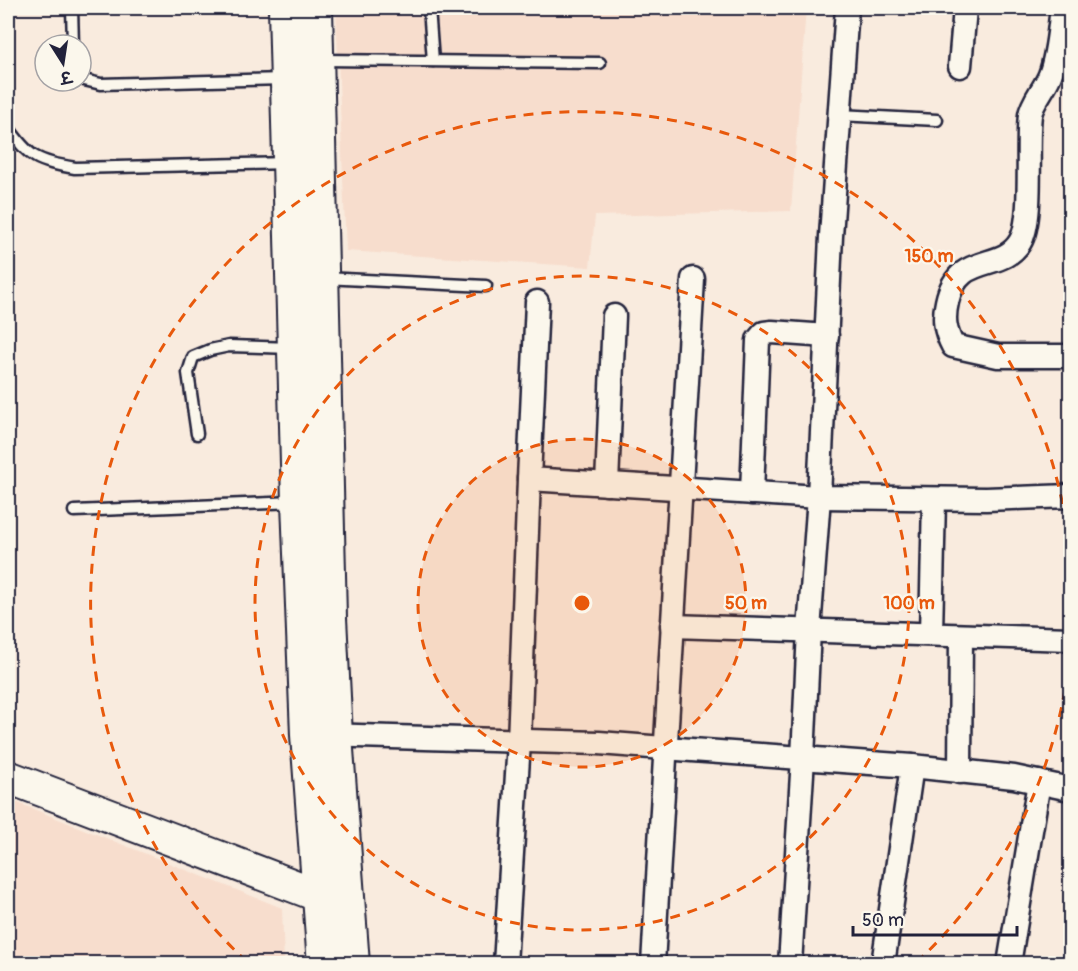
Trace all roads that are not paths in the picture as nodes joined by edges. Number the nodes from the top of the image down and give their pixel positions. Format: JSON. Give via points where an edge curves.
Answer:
{"nodes":[{"id":1,"x":72,"y":8,"type":"edge"},
{"id":2,"x":285,"y":8,"type":"edge"},
{"id":3,"x":316,"y":8,"type":"edge"},
{"id":4,"x":429,"y":8,"type":"edge"},
{"id":5,"x":847,"y":8,"type":"edge"},
{"id":6,"x":965,"y":8,"type":"edge"},
{"id":7,"x":1062,"y":8,"type":"edge"},
{"id":8,"x":73,"y":33,"type":"edge"},
{"id":9,"x":317,"y":60,"type":"junction"},
{"id":10,"x":433,"y":61,"type":"junction"},
{"id":11,"x":600,"y":63,"type":"dead end"},
{"id":12,"x":960,"y":66,"type":"dead end"},
{"id":13,"x":286,"y":79,"type":"junction"},
{"id":14,"x":93,"y":82,"type":"edge"},
{"id":15,"x":839,"y":115,"type":"junction"},
{"id":16,"x":937,"y":120,"type":"dead end"},
{"id":17,"x":8,"y":127,"type":"edge"},
{"id":18,"x":290,"y":163,"type":"junction"},
{"id":19,"x":322,"y":278,"type":"junction"},
{"id":20,"x":693,"y":279,"type":"dead end"},
{"id":21,"x":486,"y":286,"type":"dead end"},
{"id":22,"x":537,"y":302,"type":"dead end"},
{"id":23,"x":614,"y":316,"type":"dead end"},
{"id":24,"x":827,"y":336,"type":"junction"},
{"id":25,"x":294,"y":348,"type":"junction"},
{"id":26,"x":1071,"y":356,"type":"edge"},
{"id":27,"x":197,"y":434,"type":"dead end"},
{"id":28,"x":530,"y":479,"type":"junction"},
{"id":29,"x":607,"y":484,"type":"junction"},
{"id":30,"x":680,"y":489,"type":"junction"},
{"id":31,"x":752,"y":493,"type":"junction"},
{"id":32,"x":1071,"y":496,"type":"edge"},
{"id":33,"x":819,"y":497,"type":"junction"},
{"id":34,"x":934,"y":499,"type":"junction"},
{"id":35,"x":298,"y":501,"type":"junction"},
{"id":36,"x":74,"y":511,"type":"dead end"},
{"id":37,"x":672,"y":626,"type":"junction"},
{"id":38,"x":809,"y":630,"type":"junction"},
{"id":39,"x":931,"y":634,"type":"junction"},
{"id":40,"x":961,"y":636,"type":"junction"},
{"id":41,"x":1071,"y":639,"type":"edge"},
{"id":42,"x":321,"y":735,"type":"junction"},
{"id":43,"x":519,"y":742,"type":"junction"},
{"id":44,"x":664,"y":748,"type":"junction"},
{"id":45,"x":803,"y":758,"type":"junction"},
{"id":46,"x":912,"y":766,"type":"junction"},
{"id":47,"x":960,"y":772,"type":"junction"},
{"id":48,"x":8,"y":777,"type":"edge"},
{"id":49,"x":1039,"y":782,"type":"junction"},
{"id":50,"x":1071,"y":789,"type":"edge"},
{"id":51,"x":319,"y":896,"type":"junction"},
{"id":52,"x":348,"y":907,"type":"junction"},
{"id":53,"x":324,"y":963,"type":"edge"},
{"id":54,"x":352,"y":963,"type":"edge"},
{"id":55,"x":504,"y":963,"type":"edge"},
{"id":56,"x":653,"y":963,"type":"edge"},
{"id":57,"x":790,"y":963,"type":"edge"},
{"id":58,"x":883,"y":963,"type":"edge"},
{"id":59,"x":1010,"y":963,"type":"edge"}],
"edges":[{"from":1,"to":8,"type":"lane"},
{"from":2,"to":13,"type":"main road"},
{"from":3,"to":9,"type":"main road"},
{"from":4,"to":10,"type":"lane"},
{"from":5,"to":15,"type":"street"},
{"from":6,"to":12,"type":"street"},
{"from":7,"to":26,"type":"street","via":[[1051,73],[1030,111],[1023,235],[1007,254],[962,272],[950,290],[944,315],[946,334],[953,345],[998,356]]},
{"from":9,"to":10,"type":"lane"},
{"from":9,"to":19,"type":"main road"},
{"from":10,"to":11,"type":"lane"},
{"from":13,"to":14,"type":"lane"},
{"from":13,"to":18,"type":"main road"},
{"from":15,"to":16,"type":"lane"},
{"from":15,"to":24,"type":"street"},
{"from":17,"to":18,"type":"lane","via":[[23,150],[43,162],[75,168]]},
{"from":18,"to":25,"type":"main road"},
{"from":19,"to":21,"type":"lane"},
{"from":19,"to":42,"type":"main road","via":[[330,606]]},
{"from":20,"to":30,"type":"street"},
{"from":22,"to":28,"type":"street"},
{"from":23,"to":29,"type":"street"},
{"from":24,"to":31,"type":"street","via":[[772,332],[764,333],[758,340]]},
{"from":24,"to":33,"type":"street"},
{"from":25,"to":27,"type":"lane","via":[[229,346],[193,357],[188,372]]},
{"from":25,"to":35,"type":"main road"},
{"from":28,"to":29,"type":"street"},
{"from":28,"to":43,"type":"street"},
{"from":29,"to":30,"type":"street"},
{"from":30,"to":31,"type":"street"},
{"from":30,"to":37,"type":"street"},
{"from":31,"to":33,"type":"street"},
{"from":32,"to":34,"type":"street"},
{"from":33,"to":34,"type":"street"},
{"from":33,"to":38,"type":"street"},
{"from":34,"to":39,"type":"street"},
{"from":35,"to":36,"type":"lane"},
{"from":35,"to":42,"type":"main road"},
{"from":37,"to":38,"type":"street"},
{"from":37,"to":44,"type":"street"},
{"from":38,"to":39,"type":"street"},
{"from":38,"to":45,"type":"street"},
{"from":39,"to":40,"type":"street"},
{"from":40,"to":41,"type":"street"},
{"from":40,"to":47,"type":"street"},
{"from":42,"to":43,"type":"street"},
{"from":42,"to":51,"type":"main road"},
{"from":42,"to":52,"type":"main road"},
{"from":43,"to":44,"type":"street"},
{"from":43,"to":55,"type":"street"},
{"from":44,"to":45,"type":"street"},
{"from":44,"to":56,"type":"street"},
{"from":45,"to":46,"type":"street"},
{"from":45,"to":57,"type":"street"},
{"from":46,"to":47,"type":"street"},
{"from":46,"to":58,"type":"street"},
{"from":47,"to":49,"type":"street"},
{"from":48,"to":51,"type":"main road"},
{"from":49,"to":50,"type":"street"},
{"from":49,"to":59,"type":"street"},
{"from":51,"to":52,"type":"main road"},
{"from":51,"to":53,"type":"main road"},
{"from":52,"to":54,"type":"main road"}]}
